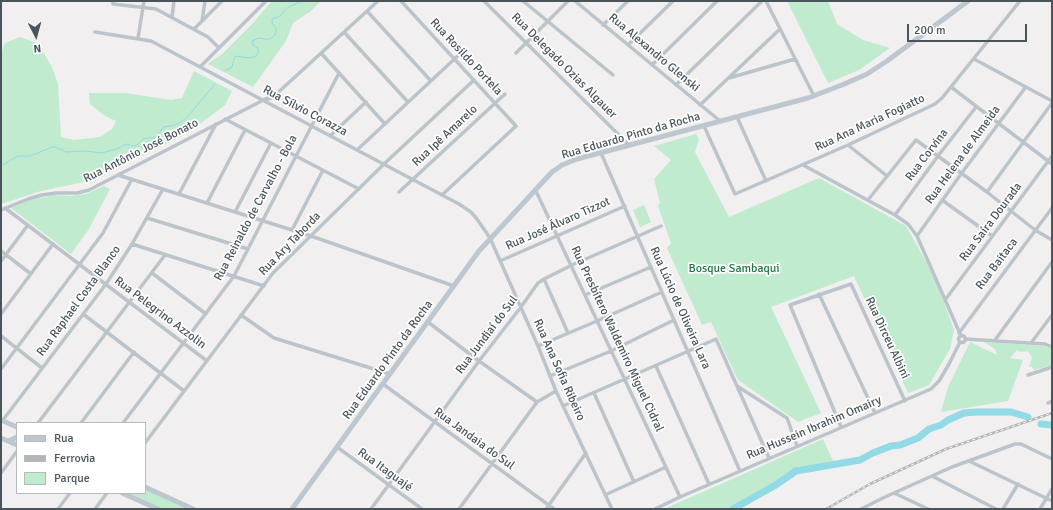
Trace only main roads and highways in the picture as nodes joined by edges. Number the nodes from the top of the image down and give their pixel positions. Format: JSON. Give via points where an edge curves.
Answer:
{"nodes":[{"id":1,"x":968,"y":1,"type":"edge"},
{"id":2,"x":2,"y":420,"type":"edge"},
{"id":3,"x":16,"y":427,"type":"edge"},
{"id":4,"x":16,"y":437,"type":"edge"},
{"id":5,"x":1,"y":438,"type":"edge"},
{"id":6,"x":8,"y":441,"type":"junction"},
{"id":7,"x":16,"y":445,"type":"edge"},
{"id":8,"x":146,"y":487,"type":"edge"},
{"id":9,"x":124,"y":494,"type":"edge"},
{"id":10,"x":158,"y":509,"type":"edge"},
{"id":11,"x":193,"y":509,"type":"edge"},
{"id":12,"x":292,"y":509,"type":"edge"}],
"edges":[{"from":1,"to":12,"type":"main road","name":"Rua Eduardo Pinto da Rocha","via":[[882,64],[854,80],[814,96],[572,161],[552,172],[490,238]]},
{"from":2,"to":3,"type":"main road"},
{"from":4,"to":6,"type":"main road"},
{"from":5,"to":6,"type":"main road"},
{"from":6,"to":7,"type":"main road"},
{"from":8,"to":11,"type":"main road"},
{"from":9,"to":10,"type":"main road"}]}
